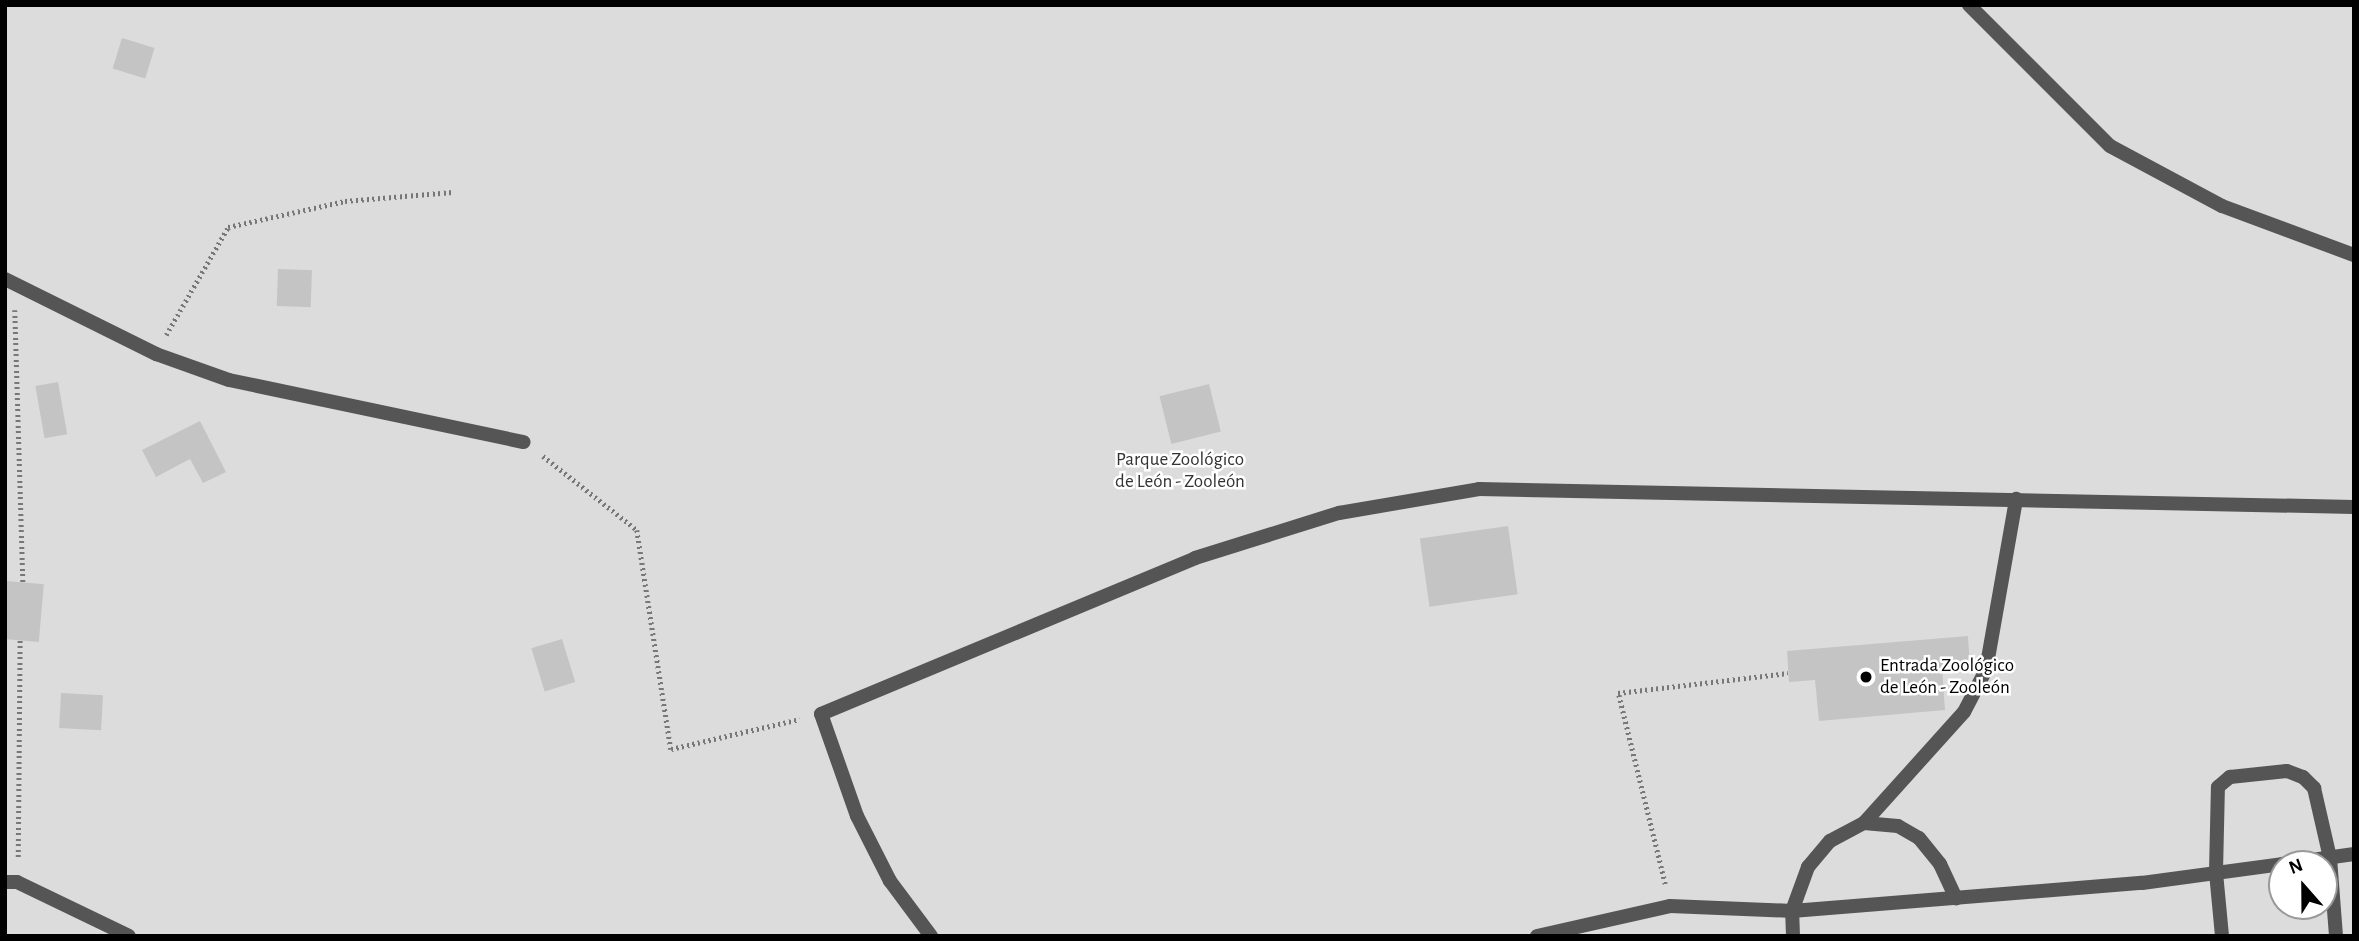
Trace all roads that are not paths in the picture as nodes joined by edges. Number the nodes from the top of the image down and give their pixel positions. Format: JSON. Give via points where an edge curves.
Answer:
{"nodes":[{"id":1,"x":1969,"y":5,"type":"edge"},
{"id":2,"x":2354,"y":255,"type":"edge"},
{"id":3,"x":10,"y":280,"type":"edge"},
{"id":4,"x":524,"y":442,"type":"road end"},
{"id":5,"x":2017,"y":499,"type":"junction"},
{"id":6,"x":2354,"y":507,"type":"edge"},
{"id":7,"x":1864,"y":823,"type":"junction"},
{"id":8,"x":2328,"y":850,"type":"edge"},
{"id":9,"x":2268,"y":866,"type":"edge"},
{"id":10,"x":2216,"y":872,"type":"junction"},
{"id":11,"x":11,"y":882,"type":"edge"},
{"id":12,"x":1956,"y":898,"type":"junction"},
{"id":13,"x":1792,"y":911,"type":"junction"},
{"id":14,"x":129,"y":936,"type":"edge"},
{"id":15,"x":931,"y":936,"type":"edge"},
{"id":16,"x":1537,"y":936,"type":"edge"},
{"id":17,"x":1793,"y":936,"type":"edge"},
{"id":18,"x":2222,"y":936,"type":"edge"}],
"edges":[{"from":1,"to":2,"type":"lane","via":[[2110,146],[2222,206]]},
{"from":3,"to":4,"type":"lane","via":[[156,354],[229,380]]},
{"from":5,"to":6,"type":"lane"},
{"from":5,"to":7,"type":"lane","via":[[1986,670],[1964,712]]},
{"from":5,"to":15,"type":"lane","via":[[1479,489],[1339,513],[1195,558],[821,714],[858,816],[879,859]]},
{"from":7,"to":12,"type":"lane","via":[[1898,826],[1919,838],[1940,864]]},
{"from":7,"to":13,"type":"lane","via":[[1830,841],[1808,867]]},
{"from":8,"to":10,"type":"lane","via":[[2314,788],[2303,776],[2287,771],[2231,777],[2218,788],[2214,800]]},
{"from":9,"to":10,"type":"lane"},
{"from":10,"to":12,"type":"lane"},
{"from":10,"to":18,"type":"lane"},
{"from":11,"to":14,"type":"lane"},
{"from":12,"to":13,"type":"lane"},
{"from":13,"to":16,"type":"lane","via":[[1670,906]]},
{"from":13,"to":17,"type":"lane"}]}
